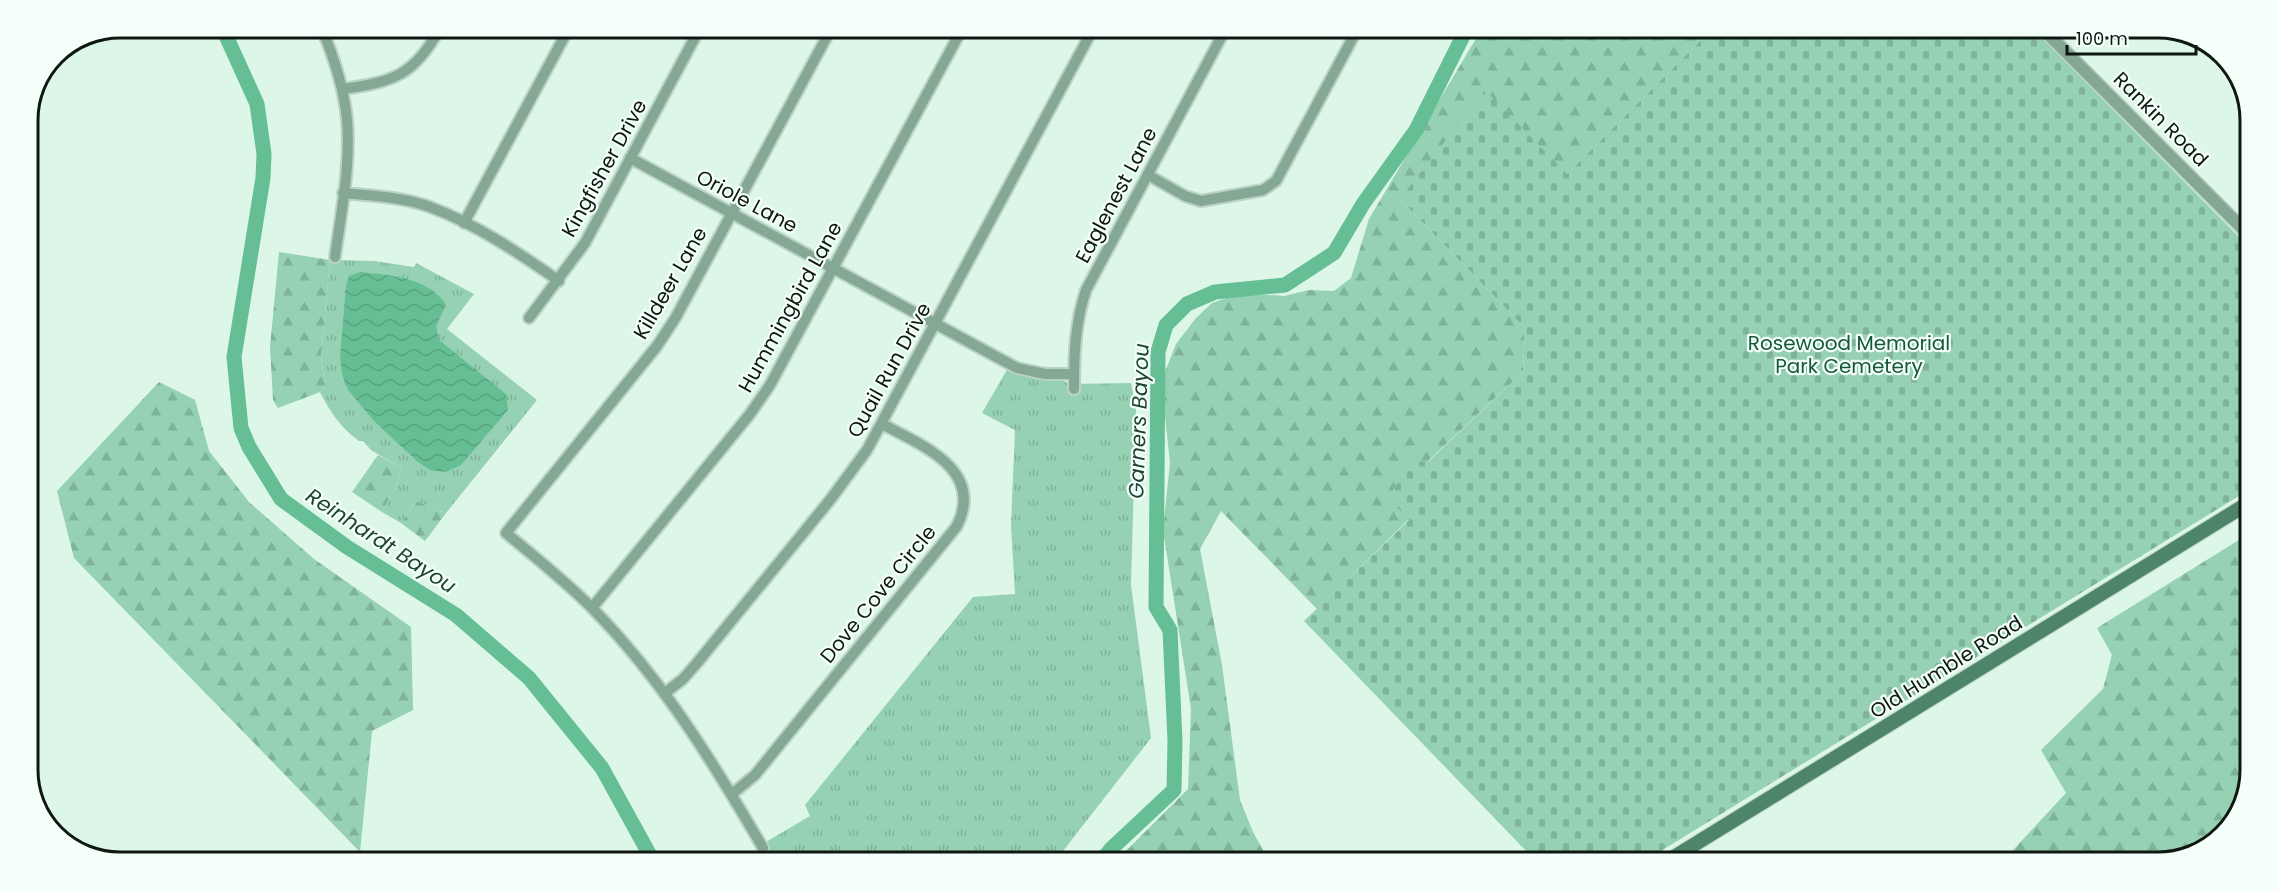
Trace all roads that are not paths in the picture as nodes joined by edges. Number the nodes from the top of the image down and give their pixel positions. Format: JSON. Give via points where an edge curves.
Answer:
{"nodes":[{"id":1,"x":325,"y":37,"type":"edge"},
{"id":2,"x":435,"y":37,"type":"edge"},
{"id":3,"x":564,"y":37,"type":"edge"},
{"id":4,"x":695,"y":37,"type":"edge"},
{"id":5,"x":827,"y":37,"type":"edge"},
{"id":6,"x":958,"y":37,"type":"edge"},
{"id":7,"x":1089,"y":37,"type":"edge"},
{"id":8,"x":1221,"y":37,"type":"edge"},
{"id":9,"x":1353,"y":37,"type":"edge"},
{"id":10,"x":2051,"y":37,"type":"edge"},
{"id":11,"x":343,"y":89,"type":"junction"},
{"id":12,"x":630,"y":158,"type":"junction"},
{"id":13,"x":1148,"y":175,"type":"junction"},
{"id":14,"x":343,"y":193,"type":"junction"},
{"id":15,"x":731,"y":214,"type":"junction"},
{"id":16,"x":464,"y":223,"type":"junction"},
{"id":17,"x":2239,"y":225,"type":"edge"},
{"id":18,"x":335,"y":257,"type":"dead end"},
{"id":19,"x":834,"y":268,"type":"junction"},
{"id":20,"x":559,"y":281,"type":"junction"},
{"id":21,"x":530,"y":318,"type":"dead end"},
{"id":22,"x":936,"y":323,"type":"junction"},
{"id":23,"x":1074,"y":374,"type":"junction"},
{"id":24,"x":1074,"y":389,"type":"dead end"},
{"id":25,"x":882,"y":424,"type":"junction"},
{"id":26,"x":2240,"y":509,"type":"edge"},
{"id":27,"x":592,"y":608,"type":"junction"},
{"id":28,"x":665,"y":693,"type":"junction"},
{"id":29,"x":732,"y":794,"type":"junction"},
{"id":30,"x":763,"y":848,"type":"dead end"},
{"id":31,"x":1682,"y":852,"type":"edge"}],
"edges":[{"from":1,"to":11,"type":"street"},
{"from":2,"to":11,"type":"street","via":[[415,64],[399,75],[378,84]]},
{"from":3,"to":16,"type":"street"},
{"from":4,"to":12,"type":"street","name":"Kingfisher Drive"},
{"from":5,"to":15,"type":"street","name":"Killdeer Lane"},
{"from":6,"to":19,"type":"street","name":"Hummingbird Lane"},
{"from":7,"to":22,"type":"street","name":"Quail Run Drive"},
{"from":8,"to":13,"type":"street","name":"Eaglenest Lane"},
{"from":9,"to":13,"type":"street","via":[[1270,187],[1201,201]]},
{"from":10,"to":17,"type":"street","name":"Rankin Road"},
{"from":11,"to":14,"type":"street","via":[[348,151]]},
{"from":12,"to":15,"type":"street","name":"Oriole Lane"},
{"from":12,"to":20,"type":"street","name":"Kingfisher Drive","via":[[585,243]]},
{"from":13,"to":23,"type":"street","name":"Eaglenest Lane","via":[[1086,290],[1075,331]]},
{"from":14,"to":16,"type":"street","via":[[399,199]]},
{"from":14,"to":18,"type":"street"},
{"from":15,"to":19,"type":"street","name":"Oriole Lane"},
{"from":15,"to":27,"type":"street","name":"Killdeer Lane","via":[[657,346],[506,533]]},
{"from":16,"to":20,"type":"street","via":[[519,253]]},
{"from":19,"to":22,"type":"street","name":"Oriole Lane"},
{"from":19,"to":27,"type":"street","name":"Hummingbird Lane","via":[[750,414]]},
{"from":20,"to":21,"type":"street","name":"Kingfisher Drive"},
{"from":22,"to":23,"type":"street","name":"Oriole Lane","via":[[1017,368],[1045,374]]},
{"from":22,"to":25,"type":"street","name":"Quail Run Drive"},
{"from":23,"to":24,"type":"street","name":"Eaglenest Lane"},
{"from":25,"to":28,"type":"street","name":"Quail Run Drive","via":[[830,500],[697,663]]},
{"from":25,"to":29,"type":"street","name":"Dove Cove Circle","via":[[936,453],[951,467],[963,495],[961,517],[755,775]]},
{"from":26,"to":31,"type":"main road","name":"Old Humble Road"},
{"from":27,"to":28,"type":"street"},
{"from":28,"to":29,"type":"street"},
{"from":29,"to":30,"type":"street"}]}
